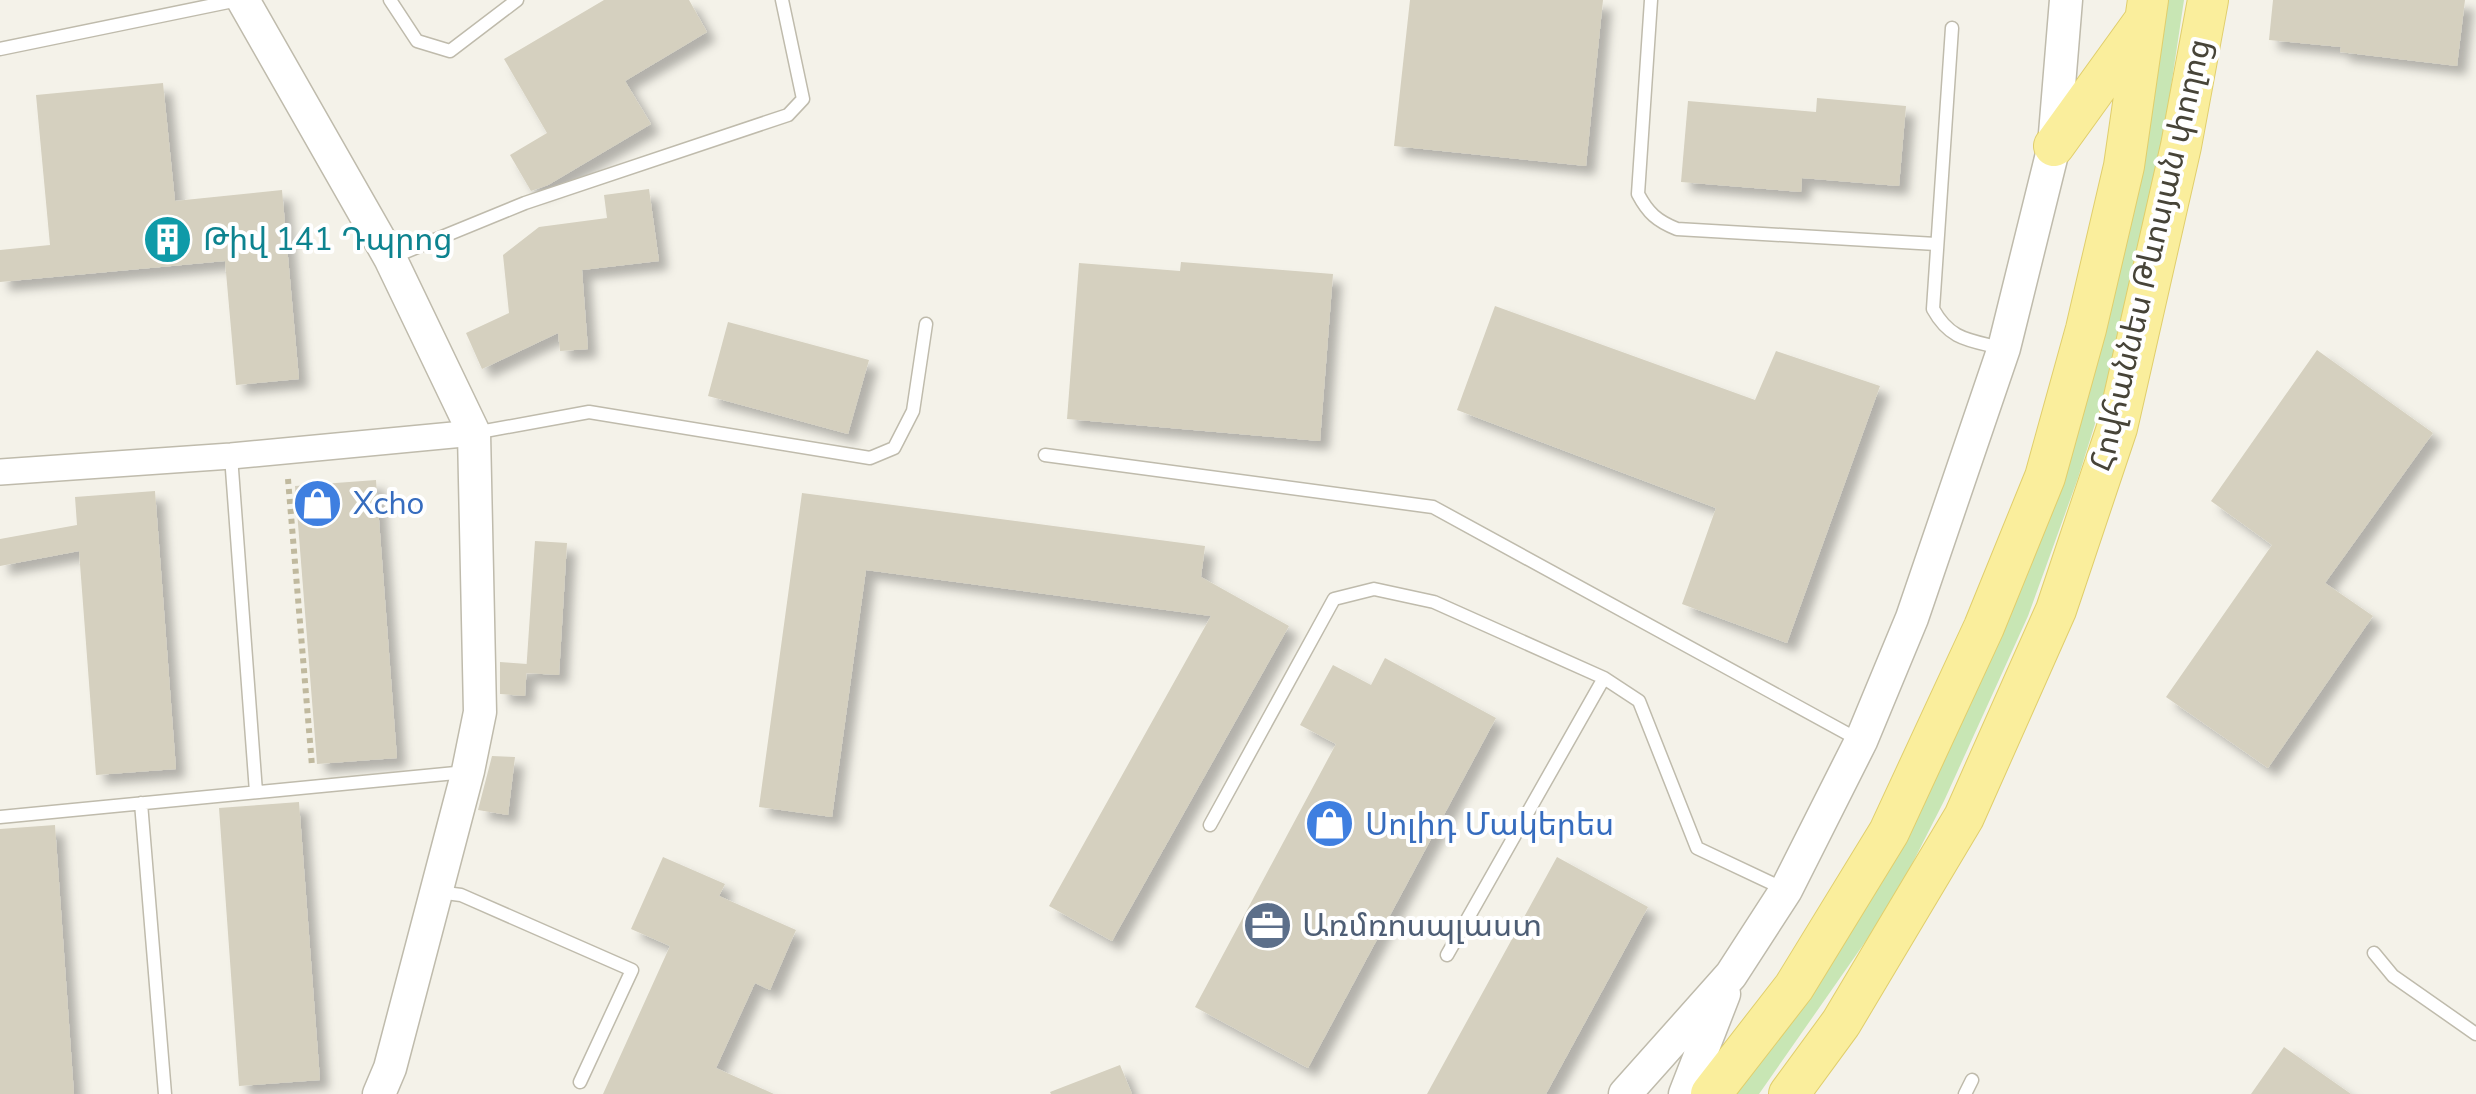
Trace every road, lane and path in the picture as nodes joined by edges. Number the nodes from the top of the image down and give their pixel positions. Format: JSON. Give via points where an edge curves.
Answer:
{"nodes":[{"id":1,"x":241,"y":0,"type":"edge"},
{"id":2,"x":390,"y":0,"type":"edge"},
{"id":3,"x":517,"y":0,"type":"edge"},
{"id":4,"x":782,"y":0,"type":"edge"},
{"id":5,"x":1651,"y":0,"type":"edge"},
{"id":6,"x":2066,"y":0,"type":"edge"},
{"id":7,"x":2208,"y":0,"type":"edge"},
{"id":8,"x":2148,"y":8,"type":"edge"},
{"id":9,"x":1952,"y":28,"type":"dead end"},
{"id":10,"x":0,"y":49,"type":"edge"},
{"id":11,"x":2054,"y":146,"type":"junction"},
{"id":12,"x":1936,"y":244,"type":"junction"},
{"id":13,"x":390,"y":258,"type":"junction"},
{"id":14,"x":926,"y":324,"type":"dead end"},
{"id":15,"x":2004,"y":348,"type":"junction"},
{"id":16,"x":474,"y":433,"type":"junction"},
{"id":17,"x":285,"y":452,"type":"junction"},
{"id":18,"x":1045,"y":455,"type":"dead end"},
{"id":19,"x":232,"y":456,"type":"junction"},
{"id":20,"x":0,"y":472,"type":"edge"},
{"id":21,"x":1604,"y":678,"type":"junction"},
{"id":22,"x":1861,"y":741,"type":"junction"},
{"id":23,"x":468,"y":772,"type":"junction"},
{"id":24,"x":314,"y":787,"type":"junction"},
{"id":25,"x":256,"y":792,"type":"junction"},
{"id":26,"x":141,"y":803,"type":"junction"},
{"id":27,"x":0,"y":817,"type":"edge"},
{"id":28,"x":1210,"y":826,"type":"dead end"},
{"id":29,"x":1786,"y":890,"type":"junction"},
{"id":30,"x":438,"y":892,"type":"junction"},
{"id":31,"x":2374,"y":953,"type":"dead end"},
{"id":32,"x":1447,"y":955,"type":"dead end"},
{"id":33,"x":1731,"y":976,"type":"junction"},
{"id":34,"x":2476,"y":1034,"type":"edge"},
{"id":35,"x":1972,"y":1080,"type":"dead end"},
{"id":36,"x":580,"y":1082,"type":"dead end"},
{"id":37,"x":388,"y":1085,"type":"edge"},
{"id":38,"x":165,"y":1094,"type":"edge"},
{"id":39,"x":1625,"y":1094,"type":"edge"},
{"id":40,"x":1685,"y":1094,"type":"edge"},
{"id":41,"x":1711,"y":1094,"type":"edge"},
{"id":42,"x":1789,"y":1094,"type":"edge"},
{"id":43,"x":1966,"y":1094,"type":"edge"}],
"edges":[{"from":1,"to":10,"type":"lane"},
{"from":1,"to":13,"type":"street"},
{"from":2,"to":3,"type":"lane","via":[[417,41],[450,52]]},
{"from":4,"to":13,"type":"lane","via":[[804,98],[788,115],[524,203]]},
{"from":5,"to":12,"type":"lane","via":[[1638,194],[1657,221],[1677,229]]},
{"from":6,"to":11,"type":"street"},
{"from":7,"to":42,"type":"main road","name":"Հովհաննես Թևոսյան փողոց","via":[[2117,428],[2056,610],[1964,817],[1841,1023]]},
{"from":8,"to":11,"type":"main road"},
{"from":8,"to":41,"type":"main road","name":"Հովհաննես Թևոսյան փողոց","via":[[2124,166],[2045,477],[1889,832],[1794,987]]},
{"from":9,"to":12,"type":"lane"},
{"from":11,"to":15,"type":"street"},
{"from":12,"to":15,"type":"lane","via":[[1933,309],[1942,324],[1959,337]]},
{"from":13,"to":16,"type":"street"},
{"from":14,"to":16,"type":"lane","via":[[913,411],[894,448],[870,458],[588,412]]},
{"from":15,"to":22,"type":"street","via":[[1912,618]]},
{"from":16,"to":17,"type":"street"},
{"from":16,"to":23,"type":"street","via":[[480,712]]},
{"from":17,"to":19,"type":"street"},
{"from":17,"to":24,"type":"path"},
{"from":18,"to":22,"type":"lane","via":[[1433,507]]},
{"from":19,"to":20,"type":"street"},
{"from":19,"to":25,"type":"lane"},
{"from":21,"to":28,"type":"lane","via":[[1434,602],[1374,589],[1334,599]]},
{"from":21,"to":29,"type":"lane","via":[[1638,701],[1698,848]]},
{"from":21,"to":32,"type":"lane"},
{"from":22,"to":29,"type":"street"},
{"from":23,"to":24,"type":"lane"},
{"from":23,"to":30,"type":"street"},
{"from":24,"to":25,"type":"lane"},
{"from":25,"to":26,"type":"lane"},
{"from":26,"to":27,"type":"lane"},
{"from":26,"to":38,"type":"lane"},
{"from":29,"to":33,"type":"street"},
{"from":30,"to":36,"type":"lane","via":[[461,895],[632,970]]},
{"from":30,"to":37,"type":"street"},
{"from":31,"to":34,"type":"lane","via":[[2393,976]]},
{"from":33,"to":39,"type":"street"},
{"from":33,"to":40,"type":"street"},
{"from":35,"to":43,"type":"lane"}]}
